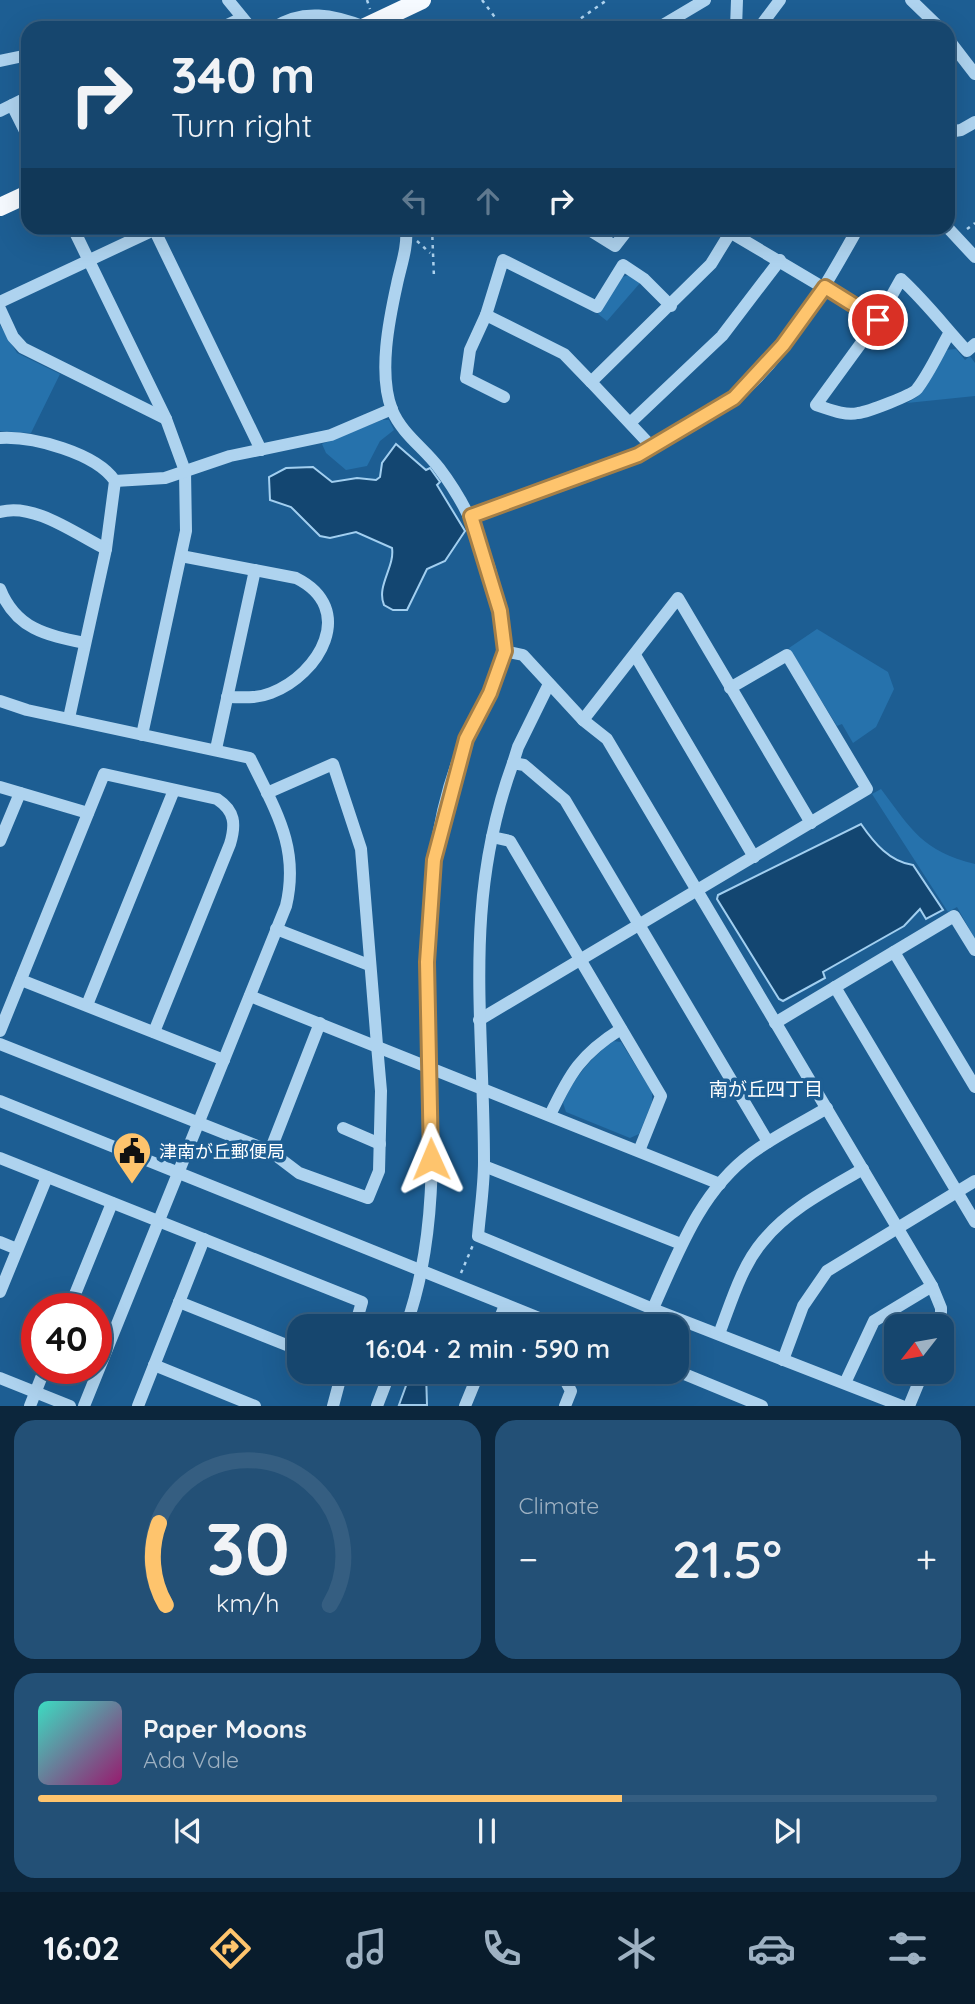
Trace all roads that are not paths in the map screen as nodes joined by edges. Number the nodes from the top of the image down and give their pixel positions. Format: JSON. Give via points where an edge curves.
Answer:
{"nodes":[{"id":1,"x":228,"y":0,"type":"edge"},
{"id":2,"x":422,"y":0,"type":"edge"},
{"id":3,"x":705,"y":0,"type":"edge"},
{"id":4,"x":737,"y":0,"type":"edge"},
{"id":5,"x":780,"y":0,"type":"edge"},
{"id":6,"x":911,"y":0,"type":"edge"},
{"id":7,"x":382,"y":19,"type":"edge"},
{"id":8,"x":245,"y":21,"type":"edge"},
{"id":9,"x":285,"y":21,"type":"edge"},
{"id":10,"x":348,"y":21,"type":"edge"},
{"id":11,"x":670,"y":21,"type":"edge"},
{"id":12,"x":736,"y":21,"type":"edge"},
{"id":13,"x":764,"y":21,"type":"edge"},
{"id":14,"x":933,"y":21,"type":"edge"},
{"id":15,"x":955,"y":48,"type":"edge"},
{"id":16,"x":21,"y":56,"type":"edge"},
{"id":17,"x":0,"y":61,"type":"edge"},
{"id":18,"x":975,"y":74,"type":"edge"},
{"id":19,"x":6,"y":108,"type":"edge"},
{"id":20,"x":975,"y":122,"type":"edge"},
{"id":21,"x":21,"y":128,"type":"edge"},
{"id":22,"x":955,"y":131,"type":"edge"},
{"id":23,"x":21,"y":197,"type":"edge"},
{"id":24,"x":0,"y":207,"type":"edge"},
{"id":25,"x":76,"y":235,"type":"edge"},
{"id":26,"x":142,"y":235,"type":"edge"},
{"id":27,"x":159,"y":235,"type":"edge"},
{"id":28,"x":406,"y":235,"type":"edge"},
{"id":29,"x":597,"y":235,"type":"edge"},
{"id":30,"x":624,"y":235,"type":"edge"},
{"id":31,"x":724,"y":235,"type":"edge"},
{"id":32,"x":735,"y":235,"type":"edge"},
{"id":33,"x":854,"y":235,"type":"edge"},
{"id":34,"x":955,"y":235,"type":"edge"},
{"id":35,"x":975,"y":257,"type":"edge"},
{"id":36,"x":780,"y":260,"type":"junction"},
{"id":37,"x":89,"y":261,"type":"junction"},
{"id":38,"x":825,"y":287,"type":"junction"},
{"id":39,"x":0,"y":302,"type":"edge"},
{"id":40,"x":671,"y":306,"type":"junction"},
{"id":41,"x":0,"y":309,"type":"edge"},
{"id":42,"x":486,"y":314,"type":"junction"},
{"id":43,"x":878,"y":320,"type":"junction"},
{"id":44,"x":950,"y":332,"type":"junction"},
{"id":45,"x":975,"y":344,"type":"edge"},
{"id":46,"x":591,"y":382,"type":"junction"},
{"id":47,"x":504,"y":397,"type":"dead end"},
{"id":48,"x":392,"y":409,"type":"junction"},
{"id":49,"x":166,"y":419,"type":"junction"},
{"id":50,"x":630,"y":423,"type":"junction"},
{"id":51,"x":0,"y":438,"type":"edge"},
{"id":52,"x":652,"y":447,"type":"junction"},
{"id":53,"x":261,"y":450,"type":"junction"},
{"id":54,"x":185,"y":471,"type":"junction"},
{"id":55,"x":115,"y":481,"type":"junction"},
{"id":56,"x":0,"y":512,"type":"edge"},
{"id":57,"x":471,"y":516,"type":"junction"},
{"id":58,"x":106,"y":549,"type":"junction"},
{"id":59,"x":181,"y":556,"type":"junction"},
{"id":60,"x":254,"y":570,"type":"junction"},
{"id":61,"x":0,"y":589,"type":"edge"},
{"id":62,"x":85,"y":643,"type":"junction"},
{"id":63,"x":505,"y":651,"type":"junction"},
{"id":64,"x":635,"y":655,"type":"junction"},
{"id":65,"x":549,"y":684,"type":"junction"},
{"id":66,"x":730,"y":688,"type":"junction"},
{"id":67,"x":227,"y":697,"type":"junction"},
{"id":68,"x":0,"y":701,"type":"edge"},
{"id":69,"x":69,"y":718,"type":"junction"},
{"id":70,"x":583,"y":720,"type":"junction"},
{"id":71,"x":142,"y":735,"type":"junction"},
{"id":72,"x":216,"y":749,"type":"junction"},
{"id":73,"x":513,"y":763,"type":"junction"},
{"id":74,"x":0,"y":787,"type":"edge"},
{"id":75,"x":174,"y":790,"type":"junction"},
{"id":76,"x":20,"y":793,"type":"junction"},
{"id":77,"x":267,"y":793,"type":"junction"},
{"id":78,"x":88,"y":813,"type":"junction"},
{"id":79,"x":811,"y":823,"type":"junction"},
{"id":80,"x":492,"y":836,"type":"junction"},
{"id":81,"x":0,"y":841,"type":"edge"},
{"id":82,"x":754,"y":857,"type":"junction"},
{"id":83,"x":696,"y":890,"type":"junction"},
{"id":84,"x":638,"y":925,"type":"junction"},
{"id":85,"x":276,"y":929,"type":"junction"},
{"id":86,"x":975,"y":950,"type":"edge"},
{"id":87,"x":894,"y":952,"type":"junction"},
{"id":88,"x":579,"y":961,"type":"junction"},
{"id":89,"x":369,"y":965,"type":"junction"},
{"id":90,"x":20,"y":980,"type":"junction"},
{"id":91,"x":835,"y":987,"type":"junction"},
{"id":92,"x":250,"y":996,"type":"junction"},
{"id":93,"x":88,"y":1005,"type":"junction"},
{"id":94,"x":479,"y":1020,"type":"junction"},
{"id":95,"x":320,"y":1023,"type":"junction"},
{"id":96,"x":775,"y":1023,"type":"junction"},
{"id":97,"x":621,"y":1029,"type":"junction"},
{"id":98,"x":0,"y":1031,"type":"edge"},
{"id":99,"x":154,"y":1032,"type":"junction"},
{"id":100,"x":0,"y":1044,"type":"edge"},
{"id":101,"x":377,"y":1045,"type":"junction"},
{"id":102,"x":224,"y":1060,"type":"junction"},
{"id":103,"x":430,"y":1067,"type":"junction"},
{"id":104,"x":975,"y":1087,"type":"edge"},
{"id":105,"x":483,"y":1089,"type":"junction"},
{"id":106,"x":0,"y":1101,"type":"edge"},
{"id":107,"x":827,"y":1108,"type":"junction"},
{"id":108,"x":550,"y":1115,"type":"junction"},
{"id":109,"x":198,"y":1123,"type":"junction"},
{"id":110,"x":343,"y":1128,"type":"dead end"},
{"id":111,"x":768,"y":1142,"type":"junction"},
{"id":112,"x":380,"y":1144,"type":"junction"},
{"id":113,"x":270,"y":1151,"type":"junction"},
{"id":114,"x":639,"y":1151,"type":"junction"},
{"id":115,"x":0,"y":1158,"type":"edge"},
{"id":116,"x":484,"y":1166,"type":"junction"},
{"id":117,"x":863,"y":1169,"type":"junction"},
{"id":118,"x":180,"y":1173,"type":"junction"},
{"id":119,"x":47,"y":1177,"type":"junction"},
{"id":120,"x":975,"y":1181,"type":"edge"},
{"id":121,"x":720,"y":1184,"type":"junction"},
{"id":122,"x":957,"y":1192,"type":"junction"},
{"id":123,"x":112,"y":1203,"type":"junction"},
{"id":124,"x":159,"y":1220,"type":"junction"},
{"id":125,"x":975,"y":1222,"type":"edge"},
{"id":126,"x":897,"y":1228,"type":"junction"},
{"id":127,"x":204,"y":1239,"type":"junction"},
{"id":128,"x":0,"y":1242,"type":"edge"},
{"id":129,"x":681,"y":1244,"type":"junction"},
{"id":130,"x":17,"y":1249,"type":"junction"},
{"id":131,"x":423,"y":1273,"type":"junction"},
{"id":132,"x":932,"y":1286,"type":"junction"},
{"id":133,"x":0,"y":1292,"type":"edge"},
{"id":134,"x":75,"y":1293,"type":"edge"},
{"id":135,"x":179,"y":1302,"type":"junction"},
{"id":136,"x":505,"y":1305,"type":"junction"},
{"id":137,"x":653,"y":1309,"type":"junction"},
{"id":138,"x":358,"y":1314,"type":"edge"},
{"id":139,"x":410,"y":1314,"type":"edge"},
{"id":140,"x":502,"y":1314,"type":"edge"},
{"id":141,"x":528,"y":1314,"type":"edge"},
{"id":142,"x":651,"y":1314,"type":"edge"},
{"id":143,"x":941,"y":1314,"type":"edge"},
{"id":144,"x":719,"y":1334,"type":"junction"},
{"id":145,"x":287,"y":1345,"type":"edge"},
{"id":146,"x":783,"y":1360,"type":"junction"},
{"id":147,"x":154,"y":1365,"type":"junction"},
{"id":148,"x":689,"y":1376,"type":"edge"},
{"id":149,"x":0,"y":1378,"type":"edge"},
{"id":150,"x":845,"y":1383,"type":"junction"},
{"id":151,"x":38,"y":1384,"type":"edge"},
{"id":152,"x":339,"y":1384,"type":"edge"},
{"id":153,"x":385,"y":1384,"type":"edge"},
{"id":154,"x":474,"y":1384,"type":"edge"},
{"id":155,"x":567,"y":1384,"type":"edge"},
{"id":156,"x":918,"y":1384,"type":"edge"},
{"id":157,"x":35,"y":1392,"type":"junction"},
{"id":158,"x":30,"y":1405,"type":"edge"},
{"id":159,"x":70,"y":1405,"type":"edge"},
{"id":160,"x":84,"y":1405,"type":"edge"},
{"id":161,"x":138,"y":1405,"type":"edge"},
{"id":162,"x":255,"y":1405,"type":"edge"},
{"id":163,"x":333,"y":1405,"type":"edge"},
{"id":164,"x":377,"y":1405,"type":"edge"},
{"id":165,"x":465,"y":1405,"type":"edge"},
{"id":166,"x":565,"y":1405,"type":"edge"},
{"id":167,"x":762,"y":1405,"type":"edge"},
{"id":168,"x":902,"y":1405,"type":"edge"},
{"id":169,"x":909,"y":1405,"type":"edge"}],
"edges":[{"from":1,"to":8,"type":"street"},
{"from":2,"to":7,"type":"main road"},
{"from":3,"to":11,"type":"street"},
{"from":4,"to":12,"type":"street"},
{"from":5,"to":13,"type":"street"},
{"from":6,"to":14,"type":"street"},
{"from":9,"to":10,"type":"street","via":[[308,15]]},
{"from":15,"to":18,"type":"street"},
{"from":16,"to":17,"type":"street"},
{"from":19,"to":21,"type":"street"},
{"from":20,"to":22,"type":"street"},
{"from":23,"to":24,"type":"main road"},
{"from":25,"to":37,"type":"street"},
{"from":26,"to":37,"type":"street"},
{"from":27,"to":53,"type":"street"},
{"from":28,"to":48,"type":"street","via":[[387,369]]},
{"from":29,"to":30,"type":"street","via":[[615,246]]},
{"from":31,"to":40,"type":"street","via":[[711,264]]},
{"from":32,"to":36,"type":"street"},
{"from":33,"to":38,"type":"street"},
{"from":34,"to":35,"type":"street"},
{"from":36,"to":38,"type":"street"},
{"from":36,"to":50,"type":"street","via":[[722,336]]},
{"from":37,"to":39,"type":"street"},
{"from":37,"to":49,"type":"street"},
{"from":38,"to":43,"type":"street"},
{"from":38,"to":52,"type":"street","via":[[783,345],[734,398]]},
{"from":40,"to":42,"type":"street","via":[[623,265],[597,307],[503,260]]},
{"from":40,"to":46,"type":"street"},
{"from":41,"to":49,"type":"street","via":[[23,348]]},
{"from":42,"to":46,"type":"street","via":[[564,354]]},
{"from":42,"to":47,"type":"street","via":[[470,351],[466,378]]},
{"from":43,"to":44,"type":"street","via":[[901,279]]},
{"from":43,"to":44,"type":"street","via":[[816,405],[858,413],[906,397],[916,391]]},
{"from":44,"to":45,"type":"street","via":[[967,351]]},
{"from":46,"to":50,"type":"street"},
{"from":48,"to":53,"type":"street","via":[[331,435]]},
{"from":48,"to":57,"type":"street"},
{"from":49,"to":54,"type":"street"},
{"from":50,"to":52,"type":"street"},
{"from":51,"to":55,"type":"street","via":[[49,443],[107,470]]},
{"from":52,"to":57,"type":"street"},
{"from":53,"to":54,"type":"street"},
{"from":54,"to":55,"type":"street","via":[[165,478]]},
{"from":54,"to":59,"type":"street","via":[[188,516]]},
{"from":55,"to":58,"type":"street"},
{"from":56,"to":58,"type":"street","via":[[40,517]]},
{"from":57,"to":63,"type":"street","via":[[500,611]]},
{"from":58,"to":62,"type":"street"},
{"from":59,"to":60,"type":"street"},
{"from":59,"to":71,"type":"street"},
{"from":60,"to":67,"type":"street"},
{"from":60,"to":67,"type":"street","via":[[296,578],[312,589],[325,608],[329,630],[313,663],[292,682],[262,696]]},
{"from":61,"to":62,"type":"street","via":[[7,606],[27,627]]},
{"from":62,"to":69,"type":"street"},
{"from":63,"to":65,"type":"street","via":[[523,655]]},
{"from":63,"to":103,"type":"street","via":[[466,739],[434,860],[427,962]]},
{"from":64,"to":66,"type":"street","via":[[678,598]]},
{"from":64,"to":70,"type":"street"},
{"from":64,"to":82,"type":"street"},
{"from":65,"to":70,"type":"street"},
{"from":65,"to":73,"type":"street"},
{"from":66,"to":79,"type":"street"},
{"from":66,"to":79,"type":"street","via":[[787,654],[867,789]]},
{"from":67,"to":72,"type":"street"},
{"from":68,"to":69,"type":"street"},
{"from":69,"to":71,"type":"street"},
{"from":70,"to":83,"type":"street","via":[[607,739]]},
{"from":71,"to":72,"type":"street"},
{"from":72,"to":77,"type":"street","via":[[250,758]]},
{"from":73,"to":80,"type":"street"},
{"from":73,"to":84,"type":"street","via":[[524,765],[565,800]]},
{"from":74,"to":76,"type":"street"},
{"from":75,"to":78,"type":"street","via":[[104,774]]},
{"from":75,"to":93,"type":"street"},
{"from":75,"to":99,"type":"street","via":[[217,799],[229,810],[234,827]]},
{"from":76,"to":78,"type":"street"},
{"from":76,"to":81,"type":"street"},
{"from":77,"to":85,"type":"street","via":[[288,842],[292,875]]},
{"from":77,"to":89,"type":"street","via":[[333,764],[361,849]]},
{"from":78,"to":90,"type":"street"},
{"from":79,"to":82,"type":"street"},
{"from":80,"to":88,"type":"street","via":[[510,841]]},
{"from":80,"to":94,"type":"street","via":[[478,930]]},
{"from":82,"to":83,"type":"street"},
{"from":83,"to":84,"type":"street"},
{"from":83,"to":96,"type":"street"},
{"from":84,"to":88,"type":"street"},
{"from":84,"to":111,"type":"street"},
{"from":85,"to":89,"type":"street"},
{"from":85,"to":92,"type":"street"},
{"from":86,"to":87,"type":"street","via":[[954,916]]},
{"from":87,"to":91,"type":"street"},
{"from":87,"to":104,"type":"street"},
{"from":88,"to":94,"type":"street"},
{"from":88,"to":97,"type":"street"},
{"from":89,"to":101,"type":"street"},
{"from":90,"to":93,"type":"street"},
{"from":90,"to":98,"type":"street"},
{"from":91,"to":96,"type":"street"},
{"from":91,"to":122,"type":"street"},
{"from":92,"to":95,"type":"street"},
{"from":92,"to":102,"type":"street"},
{"from":93,"to":99,"type":"street"},
{"from":94,"to":105,"type":"street"},
{"from":95,"to":101,"type":"street"},
{"from":95,"to":113,"type":"street"},
{"from":96,"to":107,"type":"street"},
{"from":97,"to":108,"type":"street","via":[[578,1063]]},
{"from":97,"to":114,"type":"street","via":[[661,1096]]},
{"from":99,"to":102,"type":"street"},
{"from":100,"to":109,"type":"street"},
{"from":101,"to":103,"type":"street"},
{"from":101,"to":112,"type":"street"},
{"from":102,"to":109,"type":"street"},
{"from":103,"to":105,"type":"street"},
{"from":103,"to":131,"type":"street","via":[[431,1159]]},
{"from":105,"to":108,"type":"street"},
{"from":105,"to":116,"type":"street"},
{"from":106,"to":118,"type":"street"},
{"from":107,"to":111,"type":"street"},
{"from":107,"to":117,"type":"street"},
{"from":108,"to":114,"type":"street"},
{"from":109,"to":113,"type":"street"},
{"from":109,"to":118,"type":"street"},
{"from":110,"to":112,"type":"street"},
{"from":111,"to":121,"type":"street"},
{"from":112,"to":113,"type":"street","via":[[379,1171],[368,1198],[299,1173]]},
{"from":114,"to":121,"type":"street"},
{"from":115,"to":119,"type":"street"},
{"from":116,"to":129,"type":"street"},
{"from":116,"to":137,"type":"street","via":[[478,1236]]},
{"from":117,"to":126,"type":"street"},
{"from":117,"to":144,"type":"street","via":[[799,1207],[762,1242],[744,1272]]},
{"from":118,"to":124,"type":"street"},
{"from":118,"to":131,"type":"street"},
{"from":119,"to":123,"type":"street"},
{"from":119,"to":130,"type":"street"},
{"from":120,"to":122,"type":"street"},
{"from":121,"to":129,"type":"street"},
{"from":122,"to":125,"type":"street"},
{"from":122,"to":126,"type":"street"},
{"from":123,"to":124,"type":"street"},
{"from":123,"to":134,"type":"street"},
{"from":124,"to":127,"type":"street"},
{"from":124,"to":160,"type":"street"},
{"from":126,"to":132,"type":"street"},
{"from":126,"to":146,"type":"street","via":[[840,1261],[821,1279],[803,1306]]},
{"from":127,"to":135,"type":"street"},
{"from":127,"to":138,"type":"street","via":[[362,1302]]},
{"from":128,"to":130,"type":"street"},
{"from":129,"to":137,"type":"street"},
{"from":130,"to":133,"type":"street"},
{"from":131,"to":136,"type":"street"},
{"from":131,"to":139,"type":"street"},
{"from":132,"to":143,"type":"street"},
{"from":132,"to":150,"type":"street","via":[[874,1321]]},
{"from":135,"to":145,"type":"street"},
{"from":135,"to":147,"type":"street"},
{"from":136,"to":140,"type":"street"},
{"from":136,"to":141,"type":"street"},
{"from":137,"to":142,"type":"street"},
{"from":137,"to":144,"type":"street"},
{"from":144,"to":146,"type":"street"},
{"from":146,"to":150,"type":"street"},
{"from":147,"to":161,"type":"street"},
{"from":147,"to":162,"type":"street"},
{"from":148,"to":167,"type":"street"},
{"from":149,"to":157,"type":"street"},
{"from":150,"to":168,"type":"street"},
{"from":151,"to":157,"type":"street"},
{"from":152,"to":163,"type":"street"},
{"from":153,"to":164,"type":"street"},
{"from":154,"to":165,"type":"street"},
{"from":155,"to":166,"type":"street","via":[[571,1391]]},
{"from":156,"to":169,"type":"street"},
{"from":157,"to":158,"type":"street"},
{"from":157,"to":159,"type":"street"}]}
